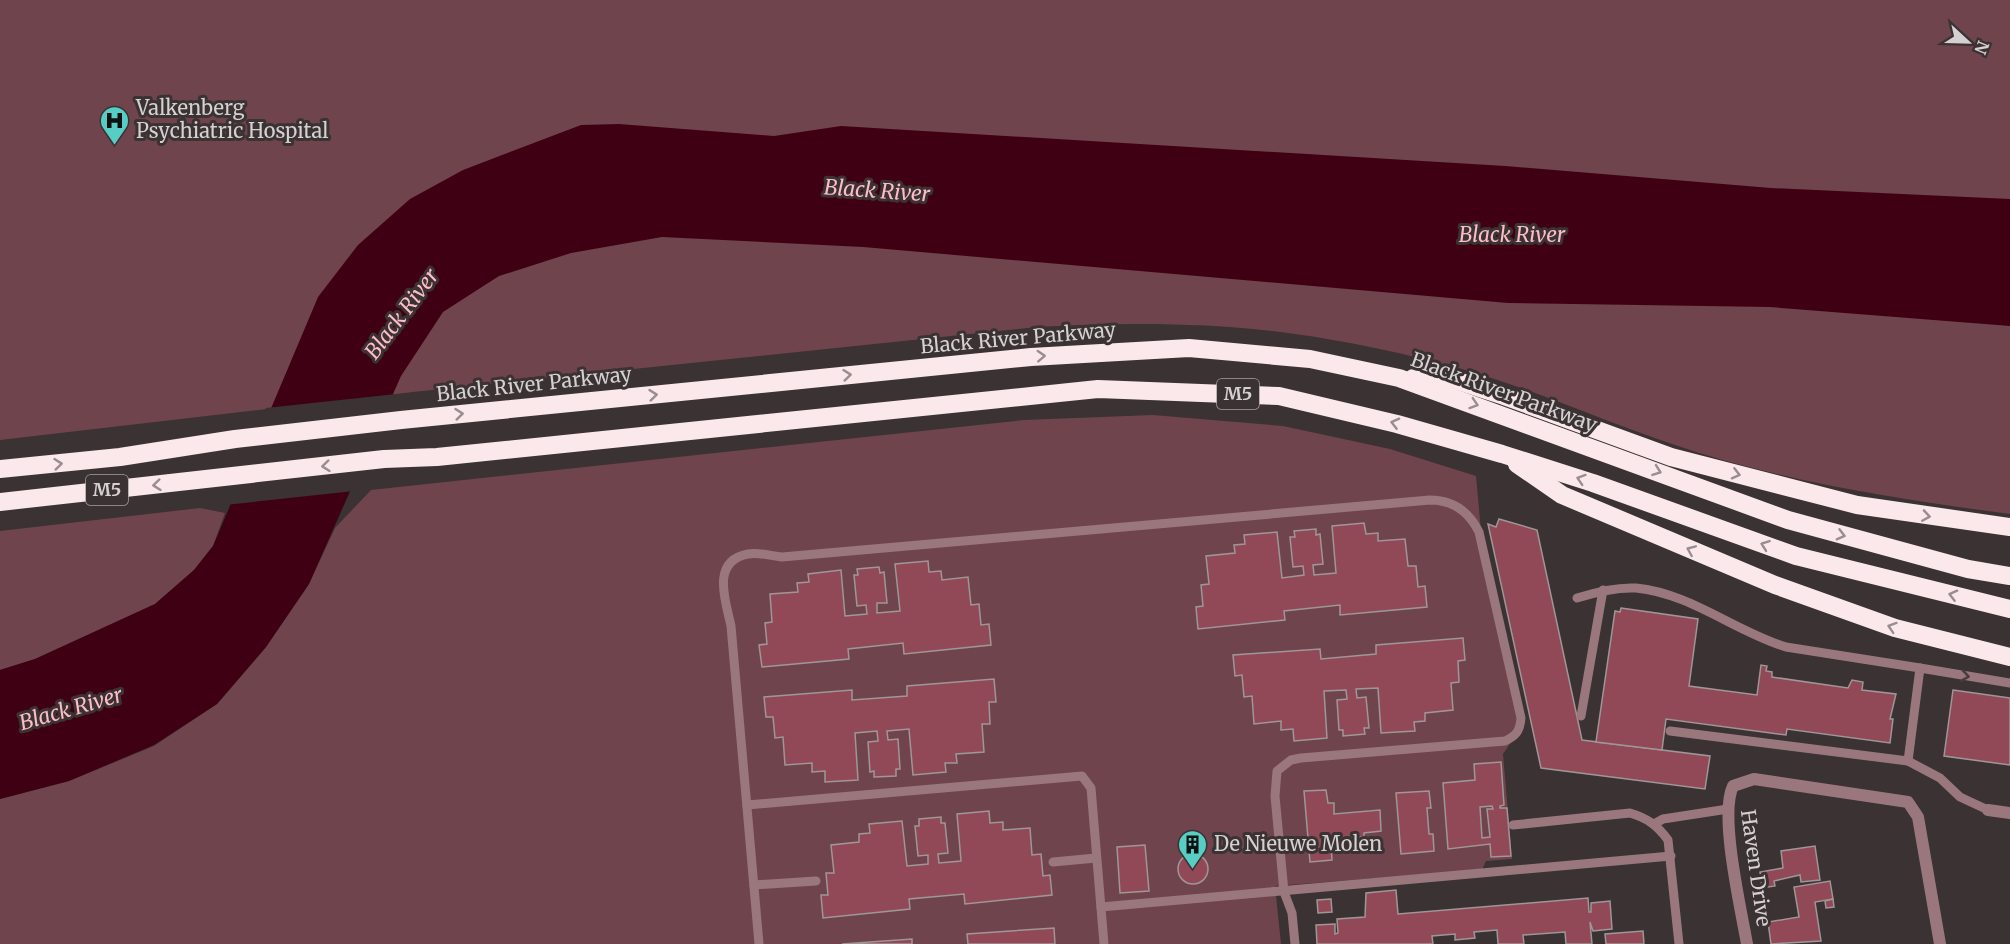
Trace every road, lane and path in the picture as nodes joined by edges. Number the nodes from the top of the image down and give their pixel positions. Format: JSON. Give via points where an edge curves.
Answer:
{"nodes":[{"id":1,"x":1399,"y":378,"type":"junction"},
{"id":2,"x":1502,"y":454,"type":"junction"},
{"id":3,"x":0,"y":469,"type":"edge"},
{"id":4,"x":0,"y":502,"type":"edge"},
{"id":5,"x":2010,"y":526,"type":"edge"},
{"id":6,"x":2010,"y":576,"type":"edge"},
{"id":7,"x":1603,"y":590,"type":"junction"},
{"id":8,"x":1577,"y":598,"type":"dead end"},
{"id":9,"x":2010,"y":609,"type":"edge"},
{"id":10,"x":2010,"y":657,"type":"edge"},
{"id":11,"x":1920,"y":668,"type":"junction"},
{"id":12,"x":2010,"y":683,"type":"edge"},
{"id":13,"x":1581,"y":716,"type":"dead end"},
{"id":14,"x":1671,"y":731,"type":"dead end"},
{"id":15,"x":1908,"y":761,"type":"junction"},
{"id":16,"x":1728,"y":802,"type":"junction"},
{"id":17,"x":747,"y":806,"type":"junction"},
{"id":18,"x":1988,"y":810,"type":"joint"},
{"id":19,"x":2010,"y":813,"type":"edge"},
{"id":20,"x":1654,"y":824,"type":"junction"},
{"id":21,"x":1513,"y":825,"type":"dead end"},
{"id":22,"x":1671,"y":856,"type":"junction"},
{"id":23,"x":1096,"y":858,"type":"junction"},
{"id":24,"x":1053,"y":862,"type":"dead end"},
{"id":25,"x":816,"y":881,"type":"dead end"},
{"id":26,"x":754,"y":885,"type":"junction"},
{"id":27,"x":1284,"y":892,"type":"junction"},
{"id":28,"x":1101,"y":907,"type":"junction"},
{"id":29,"x":759,"y":944,"type":"edge"},
{"id":30,"x":1104,"y":944,"type":"edge"},
{"id":31,"x":1295,"y":944,"type":"edge"},
{"id":32,"x":1679,"y":944,"type":"edge"},
{"id":33,"x":1747,"y":944,"type":"edge"},
{"id":34,"x":1940,"y":944,"type":"edge"}],
"edges":[{"from":3,"to":1,"type":"highway","name":"Black River Parkway","number":"M5","one_way":true,"via":[[401,420],[1019,358],[1189,348],[1310,359]]},
{"from":1,"to":5,"type":"highway","one_way":true,"via":[[1449,378],[1671,457],[1857,505]]},
{"from":1,"to":6,"type":"highway","name":"Black River Parkway","number":"M5","one_way":true,"via":[[1788,520],[1968,569]]},
{"from":2,"to":4,"type":"highway","number":"M5","one_way":true,"via":[[1279,396],[1098,389],[437,457],[384,459]]},
{"from":9,"to":2,"type":"highway","number":"M5","one_way":true,"via":[[1796,556]]},
{"from":10,"to":2,"type":"highway","one_way":true,"via":[[1894,628],[1775,585],[1562,495]]},
{"from":7,"to":8,"type":"lane"},
{"from":7,"to":11,"type":"lane","via":[[1636,588],[1669,595],[1786,647]]},
{"from":7,"to":13,"type":"lane"},
{"from":11,"to":12,"type":"lane","one_way":true},
{"from":11,"to":15,"type":"lane"},
{"from":14,"to":15,"type":"lane"},
{"from":15,"to":18,"type":"lane","via":[[1940,778],[1960,798]]},
{"from":16,"to":20,"type":"lane"},
{"from":16,"to":33,"type":"street","name":"Haven Drive"},
{"from":16,"to":34,"type":"street","via":[[1733,786],[1754,779],[1908,801],[1921,831]]},
{"from":17,"to":23,"type":"lane","via":[[1076,775],[1086,779],[1091,788]]},
{"from":17,"to":26,"type":"lane"},
{"from":17,"to":27,"type":"lane","via":[[731,626],[722,591],[729,566],[742,556],[782,557],[1430,500],[1455,505],[1475,524],[1482,542],[1521,718],[1520,729],[1504,741],[1301,758],[1283,764],[1277,771],[1275,796]]},
{"from":18,"to":19,"type":"street"},
{"from":20,"to":21,"type":"lane","via":[[1630,813]]},
{"from":20,"to":22,"type":"lane","via":[[1668,840]]},
{"from":22,"to":27,"type":"lane"},
{"from":22,"to":32,"type":"lane"},
{"from":23,"to":24,"type":"lane"},
{"from":23,"to":28,"type":"lane"},
{"from":25,"to":26,"type":"lane"},
{"from":26,"to":29,"type":"lane"},
{"from":27,"to":28,"type":"lane"},
{"from":27,"to":31,"type":"lane","via":[[1292,913]]},
{"from":28,"to":30,"type":"lane"}]}
